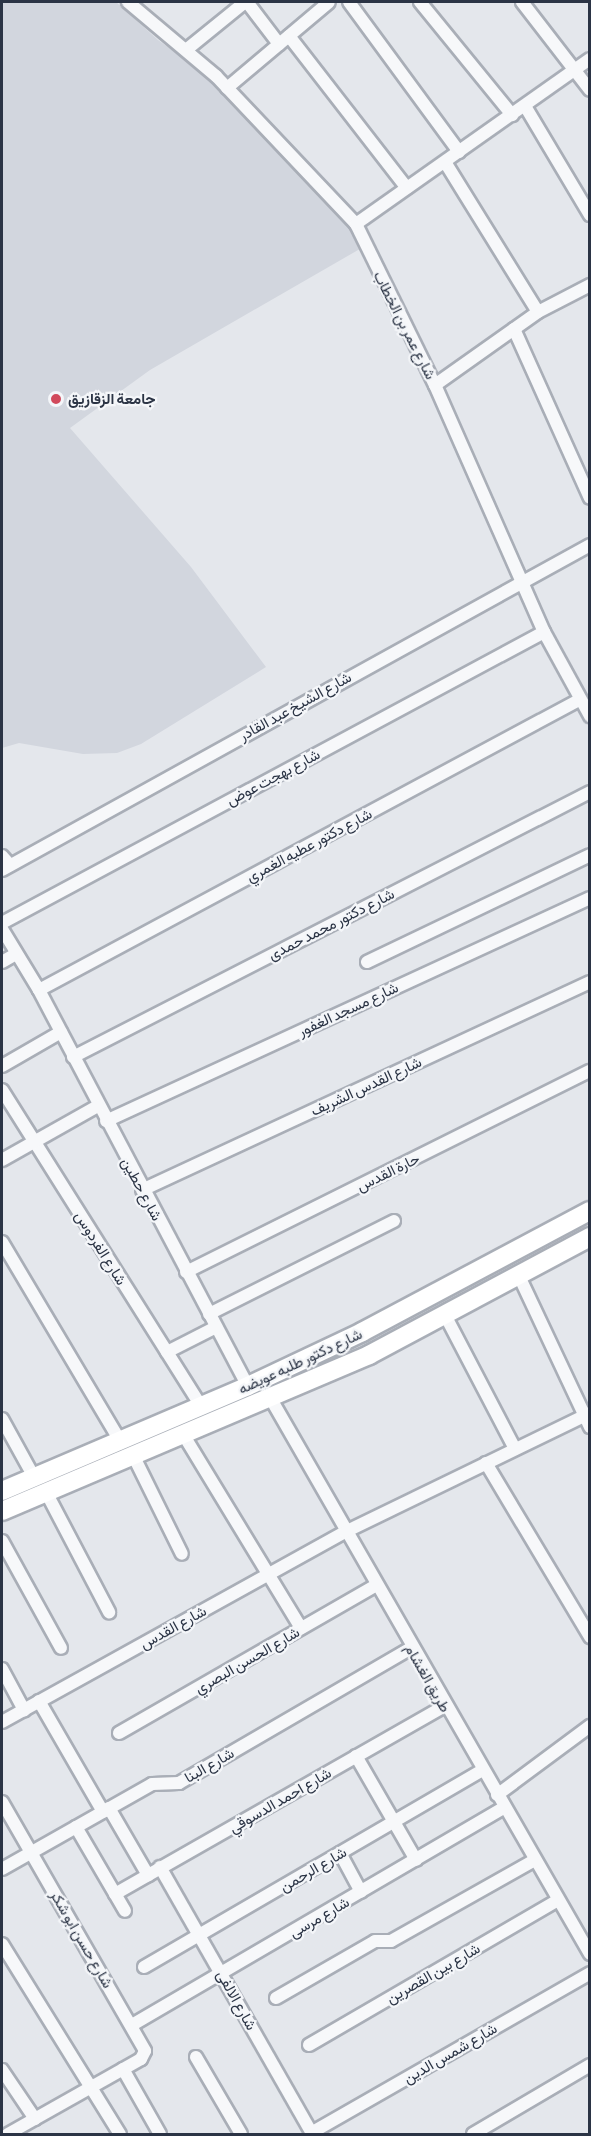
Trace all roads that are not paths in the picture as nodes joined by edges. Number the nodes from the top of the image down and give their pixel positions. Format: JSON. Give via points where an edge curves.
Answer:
{"nodes":[{"id":1,"x":128,"y":2,"type":"edge"},
{"id":2,"x":246,"y":2,"type":"edge"},
{"id":3,"x":329,"y":2,"type":"edge"},
{"id":4,"x":349,"y":2,"type":"edge"},
{"id":5,"x":420,"y":2,"type":"edge"},
{"id":6,"x":522,"y":2,"type":"edge"},
{"id":7,"x":289,"y":36,"type":"junction"},
{"id":8,"x":279,"y":44,"type":"junction"},
{"id":9,"x":186,"y":50,"type":"junction"},
{"id":10,"x":590,"y":59,"type":"edge"},
{"id":11,"x":577,"y":69,"type":"junction"},
{"id":12,"x":227,"y":88,"type":"junction"},
{"id":13,"x":590,"y":90,"type":"edge"},
{"id":14,"x":525,"y":106,"type":"junction"},
{"id":15,"x":512,"y":115,"type":"junction"},
{"id":16,"x":459,"y":152,"type":"junction"},
{"id":17,"x":445,"y":162,"type":"junction"},
{"id":18,"x":407,"y":188,"type":"junction"},
{"id":19,"x":590,"y":215,"type":"edge"},
{"id":20,"x":356,"y":224,"type":"junction"},
{"id":21,"x":590,"y":285,"type":"edge"},
{"id":22,"x":538,"y":312,"type":"junction"},
{"id":23,"x":514,"y":329,"type":"junction"},
{"id":24,"x":435,"y":385,"type":"junction"},
{"id":25,"x":590,"y":498,"type":"edge"},
{"id":26,"x":590,"y":545,"type":"edge"},
{"id":27,"x":521,"y":580,"type":"junction"},
{"id":28,"x":544,"y":632,"type":"junction"},
{"id":29,"x":579,"y":700,"type":"junction"},
{"id":30,"x":590,"y":716,"type":"edge"},
{"id":31,"x":590,"y":792,"type":"edge"},
{"id":32,"x":590,"y":855,"type":"edge"},
{"id":33,"x":4,"y":864,"type":"edge"},
{"id":34,"x":590,"y":898,"type":"edge"},
{"id":35,"x":2,"y":923,"type":"edge"},
{"id":36,"x":2,"y":929,"type":"edge"},
{"id":37,"x":16,"y":954,"type":"junction"},
{"id":38,"x":2,"y":962,"type":"edge"},
{"id":39,"x":367,"y":962,"type":"dead end"},
{"id":40,"x":590,"y":982,"type":"edge"},
{"id":41,"x":39,"y":990,"type":"junction"},
{"id":42,"x":61,"y":1032,"type":"junction"},
{"id":43,"x":73,"y":1057,"type":"junction"},
{"id":44,"x":2,"y":1066,"type":"edge"},
{"id":45,"x":590,"y":1071,"type":"edge"},
{"id":46,"x":2,"y":1090,"type":"edge"},
{"id":47,"x":98,"y":1106,"type":"junction"},
{"id":48,"x":106,"y":1120,"type":"junction"},
{"id":49,"x":34,"y":1142,"type":"junction"},
{"id":50,"x":2,"y":1160,"type":"edge"},
{"id":51,"x":142,"y":1190,"type":"junction"},
{"id":52,"x":590,"y":1211,"type":"edge"},
{"id":53,"x":394,"y":1221,"type":"dead end"},
{"id":54,"x":590,"y":1237,"type":"edge"},
{"id":55,"x":2,"y":1242,"type":"edge"},
{"id":56,"x":186,"y":1272,"type":"junction"},
{"id":57,"x":519,"y":1276,"type":"junction"},
{"id":58,"x":209,"y":1314,"type":"junction"},
{"id":59,"x":445,"y":1315,"type":"junction"},
{"id":60,"x":216,"y":1327,"type":"junction"},
{"id":61,"x":167,"y":1352,"type":"junction"},
{"id":62,"x":248,"y":1386,"type":"junction"},
{"id":63,"x":271,"y":1399,"type":"junction"},
{"id":64,"x":201,"y":1406,"type":"junction"},
{"id":65,"x":2,"y":1419,"type":"edge"},
{"id":66,"x":588,"y":1419,"type":"edge"},
{"id":67,"x":183,"y":1434,"type":"junction"},
{"id":68,"x":120,"y":1441,"type":"junction"},
{"id":69,"x":515,"y":1449,"type":"junction"},
{"id":70,"x":133,"y":1455,"type":"junction"},
{"id":71,"x":486,"y":1463,"type":"junction"},
{"id":72,"x":34,"y":1477,"type":"junction"},
{"id":73,"x":2,"y":1491,"type":"edge"},
{"id":74,"x":46,"y":1492,"type":"junction"},
{"id":75,"x":2,"y":1511,"type":"edge"},
{"id":76,"x":345,"y":1532,"type":"junction"},
{"id":77,"x":2,"y":1541,"type":"edge"},
{"id":78,"x":182,"y":1554,"type":"dead end"},
{"id":79,"x":268,"y":1574,"type":"junction"},
{"id":80,"x":375,"y":1586,"type":"junction"},
{"id":81,"x":109,"y":1612,"type":"dead end"},
{"id":82,"x":301,"y":1628,"type":"junction"},
{"id":83,"x":590,"y":1637,"type":"edge"},
{"id":84,"x":61,"y":1648,"type":"dead end"},
{"id":85,"x":411,"y":1648,"type":"junction"},
{"id":86,"x":2,"y":1669,"type":"edge"},
{"id":87,"x":39,"y":1701,"type":"junction"},
{"id":88,"x":445,"y":1706,"type":"junction"},
{"id":89,"x":24,"y":1710,"type":"junction"},
{"id":90,"x":2,"y":1722,"type":"edge"},
{"id":91,"x":590,"y":1726,"type":"edge"},
{"id":92,"x":118,"y":1733,"type":"dead end"},
{"id":93,"x":356,"y":1756,"type":"junction"},
{"id":94,"x":482,"y":1770,"type":"junction"},
{"id":95,"x":497,"y":1795,"type":"junction"},
{"id":96,"x":2,"y":1802,"type":"edge"},
{"id":97,"x":504,"y":1808,"type":"junction"},
{"id":98,"x":106,"y":1810,"type":"junction"},
{"id":99,"x":394,"y":1822,"type":"junction"},
{"id":100,"x":76,"y":1827,"type":"junction"},
{"id":101,"x":31,"y":1852,"type":"junction"},
{"id":102,"x":340,"y":1853,"type":"junction"},
{"id":103,"x":416,"y":1860,"type":"junction"},
{"id":104,"x":535,"y":1860,"type":"junction"},
{"id":105,"x":160,"y":1868,"type":"junction"},
{"id":106,"x":2,"y":1869,"type":"edge"},
{"id":107,"x":148,"y":1875,"type":"junction"},
{"id":108,"x":362,"y":1892,"type":"junction"},
{"id":109,"x":115,"y":1894,"type":"junction"},
{"id":110,"x":558,"y":1900,"type":"junction"},
{"id":111,"x":125,"y":1911,"type":"dead end"},
{"id":112,"x":200,"y":1935,"type":"junction"},
{"id":113,"x":586,"y":1940,"type":"edge"},
{"id":114,"x":2,"y":1944,"type":"edge"},
{"id":115,"x":590,"y":1954,"type":"edge"},
{"id":116,"x":144,"y":1967,"type":"dead end"},
{"id":117,"x":222,"y":1973,"type":"junction"},
{"id":118,"x":590,"y":1973,"type":"edge"},
{"id":119,"x":276,"y":1998,"type":"dead end"},
{"id":120,"x":132,"y":2025,"type":"junction"},
{"id":121,"x":309,"y":2045,"type":"dead end"},
{"id":122,"x":196,"y":2057,"type":"dead end"},
{"id":123,"x":590,"y":2066,"type":"edge"},
{"id":124,"x":2,"y":2070,"type":"edge"},
{"id":125,"x":123,"y":2070,"type":"junction"},
{"id":126,"x":92,"y":2085,"type":"junction"},
{"id":127,"x":35,"y":2119,"type":"junction"},
{"id":128,"x":25,"y":2131,"type":"edge"},
{"id":129,"x":8,"y":2134,"type":"edge"},
{"id":130,"x":120,"y":2134,"type":"edge"},
{"id":131,"x":160,"y":2134,"type":"edge"},
{"id":132,"x":241,"y":2134,"type":"edge"},
{"id":133,"x":311,"y":2134,"type":"edge"},
{"id":134,"x":473,"y":2134,"type":"edge"}],
"edges":[{"from":1,"to":9,"type":"street","name":"شارع عمر بن الخطاب"},
{"from":2,"to":8,"type":"street"},
{"from":2,"to":9,"type":"street"},
{"from":3,"to":7,"type":"street"},
{"from":4,"to":16,"type":"street"},
{"from":5,"to":15,"type":"street"},
{"from":6,"to":11,"type":"street"},
{"from":7,"to":8,"type":"street"},
{"from":7,"to":18,"type":"street"},
{"from":8,"to":12,"type":"street"},
{"from":9,"to":12,"type":"street","name":"شارع عمر بن الخطاب"},
{"from":10,"to":11,"type":"street"},
{"from":11,"to":13,"type":"street"},
{"from":11,"to":14,"type":"street"},
{"from":12,"to":20,"type":"street","name":"شارع عمر بن الخطاب"},
{"from":14,"to":15,"type":"street"},
{"from":14,"to":19,"type":"street"},
{"from":15,"to":16,"type":"street"},
{"from":16,"to":17,"type":"street"},
{"from":17,"to":18,"type":"street"},
{"from":17,"to":22,"type":"street"},
{"from":18,"to":20,"type":"street"},
{"from":20,"to":24,"type":"street","name":"شارع عمر بن الخطاب"},
{"from":21,"to":22,"type":"street"},
{"from":22,"to":23,"type":"street"},
{"from":23,"to":24,"type":"street"},
{"from":23,"to":25,"type":"street"},
{"from":24,"to":27,"type":"street","name":"شارع عمر بن الخطاب"},
{"from":26,"to":27,"type":"street","name":"شارع الشيخ عبد القادر"},
{"from":27,"to":28,"type":"street","name":"شارع عمر بن الخطاب"},
{"from":27,"to":33,"type":"street","name":"شارع الشيخ عبد القادر"},
{"from":28,"to":29,"type":"street","name":"شارع عمر بن الخطاب"},
{"from":28,"to":35,"type":"street","name":"شارع بهجت عوض"},
{"from":29,"to":30,"type":"street","name":"شارع عمر بن الخطاب"},
{"from":29,"to":41,"type":"street","name":"شارع دكتور عطيه الغمري"},
{"from":31,"to":43,"type":"street","name":"شارع دكتور محمد حمدى"},
{"from":32,"to":39,"type":"street"},
{"from":34,"to":48,"type":"street","name":"شارع مسجد الغفور"},
{"from":36,"to":37,"type":"street","name":"شارع حطين"},
{"from":37,"to":38,"type":"street"},
{"from":37,"to":41,"type":"street","name":"شارع حطين"},
{"from":40,"to":51,"type":"street","name":"شارع القدس الشريف"},
{"from":41,"to":42,"type":"street","name":"شارع حطين"},
{"from":42,"to":43,"type":"street","name":"شارع حطين"},
{"from":42,"to":44,"type":"street"},
{"from":43,"to":47,"type":"street","name":"شارع حطين"},
{"from":45,"to":56,"type":"street","name":"حارة القدس"},
{"from":46,"to":49,"type":"street","name":"شارع الفردوس"},
{"from":47,"to":48,"type":"street","name":"شارع حطين"},
{"from":47,"to":49,"type":"street"},
{"from":48,"to":51,"type":"street","name":"شارع حطين"},
{"from":49,"to":50,"type":"street"},
{"from":49,"to":61,"type":"street","name":"شارع الفردوس"},
{"from":51,"to":56,"type":"street","name":"شارع حطين"},
{"from":52,"to":62,"type":"street","name":"شارع دكتور طلبه عويضه","via":[[430,1298]]},
{"from":53,"to":58,"type":"street"},
{"from":54,"to":57,"type":"street","name":"شارع دكتور طلبه عويضه"},
{"from":55,"to":68,"type":"street"},
{"from":56,"to":58,"type":"street","name":"شارع حطين"},
{"from":57,"to":59,"type":"street","name":"شارع دكتور طلبه عويضه"},
{"from":57,"to":66,"type":"street"},
{"from":58,"to":60,"type":"street","name":"شارع حطين"},
{"from":59,"to":63,"type":"street","name":"شارع دكتور طلبه عويضه"},
{"from":59,"to":69,"type":"street"},
{"from":60,"to":61,"type":"street"},
{"from":60,"to":62,"type":"street","name":"شارع حطين"},
{"from":61,"to":64,"type":"street","name":"شارع الفردوس"},
{"from":62,"to":64,"type":"street","name":"شارع دكتور طلبه عويضه"},
{"from":63,"to":67,"type":"street","name":"شارع دكتور طلبه عويضه"},
{"from":63,"to":76,"type":"street","name":"طريق الغشام"},
{"from":64,"to":68,"type":"street","name":"شارع دكتور طلبه عويضه"},
{"from":65,"to":72,"type":"street"},
{"from":66,"to":69,"type":"street","name":"شارع القدس"},
{"from":67,"to":70,"type":"street","name":"شارع دكتور طلبه عويضه"},
{"from":67,"to":79,"type":"street"},
{"from":68,"to":72,"type":"street","name":"شارع دكتور طلبه عويضه"},
{"from":69,"to":71,"type":"street","name":"شارع القدس"},
{"from":70,"to":74,"type":"street","name":"شارع دكتور طلبه عويضه"},
{"from":70,"to":78,"type":"street"},
{"from":71,"to":76,"type":"street","name":"شارع القدس"},
{"from":71,"to":83,"type":"street"},
{"from":72,"to":73,"type":"street","name":"شارع دكتور طلبه عويضه"},
{"from":74,"to":75,"type":"street","name":"شارع دكتور طلبه عويضه"},
{"from":74,"to":81,"type":"street"},
{"from":76,"to":79,"type":"street","name":"شارع القدس"},
{"from":76,"to":80,"type":"street","name":"طريق الغشام"},
{"from":77,"to":84,"type":"street"},
{"from":79,"to":82,"type":"street"},
{"from":79,"to":87,"type":"street","name":"شارع القدس"},
{"from":80,"to":82,"type":"street","name":"شارع الحسن البصري"},
{"from":80,"to":85,"type":"street","name":"طريق الغشام"},
{"from":82,"to":92,"type":"street","name":"شارع الحسن البصري"},
{"from":85,"to":88,"type":"street","name":"طريق الغشام"},
{"from":85,"to":98,"type":"street","name":"شارع البنا","via":[[178,1783],[152,1784]]},
{"from":86,"to":89,"type":"street"},
{"from":87,"to":89,"type":"street","name":"شارع القدس"},
{"from":87,"to":98,"type":"street"},
{"from":88,"to":93,"type":"street","name":"شارع احمد الدسوقي"},
{"from":88,"to":94,"type":"street","name":"طريق الغشام"},
{"from":89,"to":90,"type":"street","name":"شارع القدس"},
{"from":91,"to":95,"type":"street"},
{"from":93,"to":99,"type":"street"},
{"from":93,"to":105,"type":"street","name":"شارع احمد الدسوقي"},
{"from":94,"to":95,"type":"street","name":"طريق الغشام"},
{"from":94,"to":99,"type":"street","name":"شارع الرحمن"},
{"from":95,"to":97,"type":"street","name":"طريق الغشام"},
{"from":96,"to":101,"type":"street","name":"شارع حسن ابو شكر"},
{"from":97,"to":103,"type":"street","name":"شارع مرسى"},
{"from":97,"to":104,"type":"street","name":"طريق الغشام"},
{"from":98,"to":100,"type":"street","name":"شارع البنا"},
{"from":98,"to":107,"type":"street"},
{"from":99,"to":102,"type":"street","name":"شارع الرحمن"},
{"from":99,"to":103,"type":"street"},
{"from":100,"to":101,"type":"street","name":"شارع البنا"},
{"from":100,"to":109,"type":"street"},
{"from":101,"to":106,"type":"street","name":"شارع البنا"},
{"from":101,"to":120,"type":"street","name":"شارع حسن ابو شكر"},
{"from":102,"to":108,"type":"street"},
{"from":102,"to":112,"type":"street","name":"شارع الرحمن"},
{"from":103,"to":108,"type":"street","name":"شارع مرسى"},
{"from":104,"to":110,"type":"street","name":"طريق الغشام"},
{"from":104,"to":119,"type":"street","via":[[391,1941],[375,1941]]},
{"from":105,"to":107,"type":"street","name":"شارع احمد الدسوقي"},
{"from":105,"to":112,"type":"street","name":"شارع الالفى"},
{"from":107,"to":109,"type":"street","name":"شارع احمد الدسوقي"},
{"from":108,"to":117,"type":"street","name":"شارع مرسى"},
{"from":109,"to":111,"type":"street"},
{"from":110,"to":113,"type":"street","name":"طريق الغشام"},
{"from":110,"to":121,"type":"street","name":"شارع بين القصرين"},
{"from":112,"to":116,"type":"street","name":"شارع الرحمن"},
{"from":112,"to":117,"type":"street","name":"شارع الالفى"},
{"from":113,"to":115,"type":"street","name":"طريق الغشام"},
{"from":114,"to":126,"type":"street"},
{"from":117,"to":120,"type":"street","name":"شارع مرسى"},
{"from":117,"to":133,"type":"street","name":"شارع الالفى"},
{"from":118,"to":133,"type":"street","name":"شارع شمس الدين"},
{"from":120,"to":125,"type":"street","name":"شارع حسن ابو شكر","via":[[145,2054]]},
{"from":122,"to":132,"type":"street"},
{"from":123,"to":134,"type":"street"},
{"from":124,"to":127,"type":"street"},
{"from":125,"to":126,"type":"street"},
{"from":125,"to":131,"type":"street"},
{"from":126,"to":127,"type":"street"},
{"from":126,"to":130,"type":"street"},
{"from":127,"to":128,"type":"street"},
{"from":128,"to":129,"type":"street"}]}
